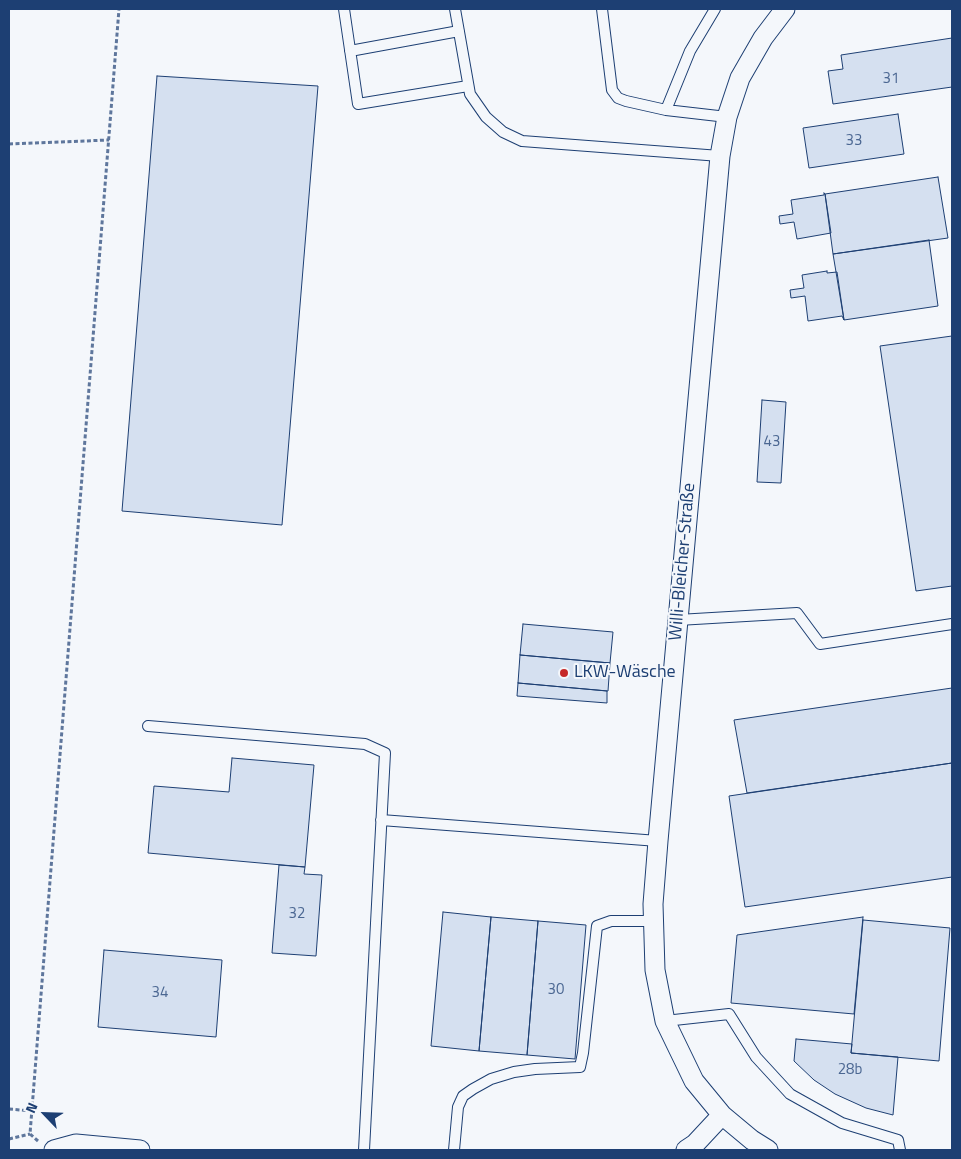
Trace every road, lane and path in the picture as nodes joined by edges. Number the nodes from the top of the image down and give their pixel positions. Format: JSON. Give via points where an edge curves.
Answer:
{"nodes":[{"id":1,"x":119,"y":9,"type":"edge"},
{"id":2,"x":344,"y":9,"type":"edge"},
{"id":3,"x":455,"y":9,"type":"edge"},
{"id":4,"x":602,"y":9,"type":"edge"},
{"id":5,"x":715,"y":9,"type":"edge"},
{"id":6,"x":785,"y":9,"type":"edge"},
{"id":7,"x":459,"y":31,"type":"junction"},
{"id":8,"x":350,"y":51,"type":"junction"},
{"id":9,"x":468,"y":86,"type":"junction"},
{"id":10,"x":666,"y":110,"type":"junction"},
{"id":11,"x":727,"y":117,"type":"junction"},
{"id":12,"x":108,"y":140,"type":"junction"},
{"id":13,"x":9,"y":144,"type":"edge"},
{"id":14,"x":720,"y":156,"type":"junction"},
{"id":15,"x":678,"y":620,"type":"junction"},
{"id":16,"x":952,"y":624,"type":"edge"},
{"id":17,"x":148,"y":726,"type":"dead end"},
{"id":18,"x":382,"y":820,"type":"junction"},
{"id":19,"x":658,"y":841,"type":"junction"},
{"id":20,"x":653,"y":921,"type":"junction"},
{"id":21,"x":665,"y":1021,"type":"junction"},
{"id":22,"x":9,"y":1109,"type":"edge"},
{"id":23,"x":32,"y":1111,"type":"junction"},
{"id":24,"x":722,"y":1115,"type":"junction"},
{"id":25,"x":30,"y":1134,"type":"junction"},
{"id":26,"x":9,"y":1139,"type":"edge"},
{"id":27,"x":48,"y":1148,"type":"edge"},
{"id":28,"x":140,"y":1150,"type":"edge"},
{"id":29,"x":364,"y":1150,"type":"edge"},
{"id":30,"x":454,"y":1150,"type":"edge"},
{"id":31,"x":686,"y":1150,"type":"edge"},
{"id":32,"x":768,"y":1150,"type":"edge"},
{"id":33,"x":900,"y":1150,"type":"edge"}],
"edges":[{"from":1,"to":12,"type":"path"},
{"from":2,"to":8,"type":"lane"},
{"from":3,"to":7,"type":"lane"},
{"from":4,"to":10,"type":"lane","via":[[612,90],[618,98],[626,101]]},
{"from":5,"to":10,"type":"lane","via":[[690,51]]},
{"from":6,"to":11,"type":"street","name":"Willi-Bleicher-Straße","via":[[763,38],[740,78]]},
{"from":7,"to":8,"type":"lane"},
{"from":7,"to":9,"type":"lane"},
{"from":8,"to":9,"type":"lane","via":[[358,104]]},
{"from":9,"to":14,"type":"lane","via":[[486,117],[503,132],[522,141]]},
{"from":10,"to":11,"type":"lane"},
{"from":11,"to":14,"type":"street","name":"Willi-Bleicher-Straße"},
{"from":12,"to":13,"type":"path"},
{"from":12,"to":23,"type":"path"},
{"from":14,"to":15,"type":"street","name":"Willi-Bleicher-Straße"},
{"from":15,"to":16,"type":"lane","via":[[797,613],[820,644]]},
{"from":15,"to":19,"type":"street","name":"Willi-Bleicher-Straße"},
{"from":17,"to":18,"type":"lane","via":[[365,744],[385,753]]},
{"from":18,"to":19,"type":"lane"},
{"from":18,"to":29,"type":"lane"},
{"from":19,"to":20,"type":"street","name":"Willi-Bleicher-Straße"},
{"from":20,"to":21,"type":"street","name":"Willi-Bleicher-Straße","via":[[656,970]]},
{"from":20,"to":30,"type":"lane","via":[[611,921],[597,926],[580,1067],[514,1072],[473,1089],[463,1096],[458,1107]]},
{"from":21,"to":24,"type":"street","name":"Willi-Bleicher-Straße","via":[[694,1081]]},
{"from":21,"to":33,"type":"lane","via":[[729,1014],[756,1057],[790,1094],[842,1123],[898,1140]]},
{"from":22,"to":23,"type":"path"},
{"from":23,"to":25,"type":"path"},
{"from":24,"to":31,"type":"street"},
{"from":24,"to":32,"type":"street","name":"Willi-Bleicher-Straße"},
{"from":25,"to":26,"type":"path"},
{"from":25,"to":27,"type":"path"},
{"from":27,"to":28,"type":"street","via":[[76,1144]]}]}
